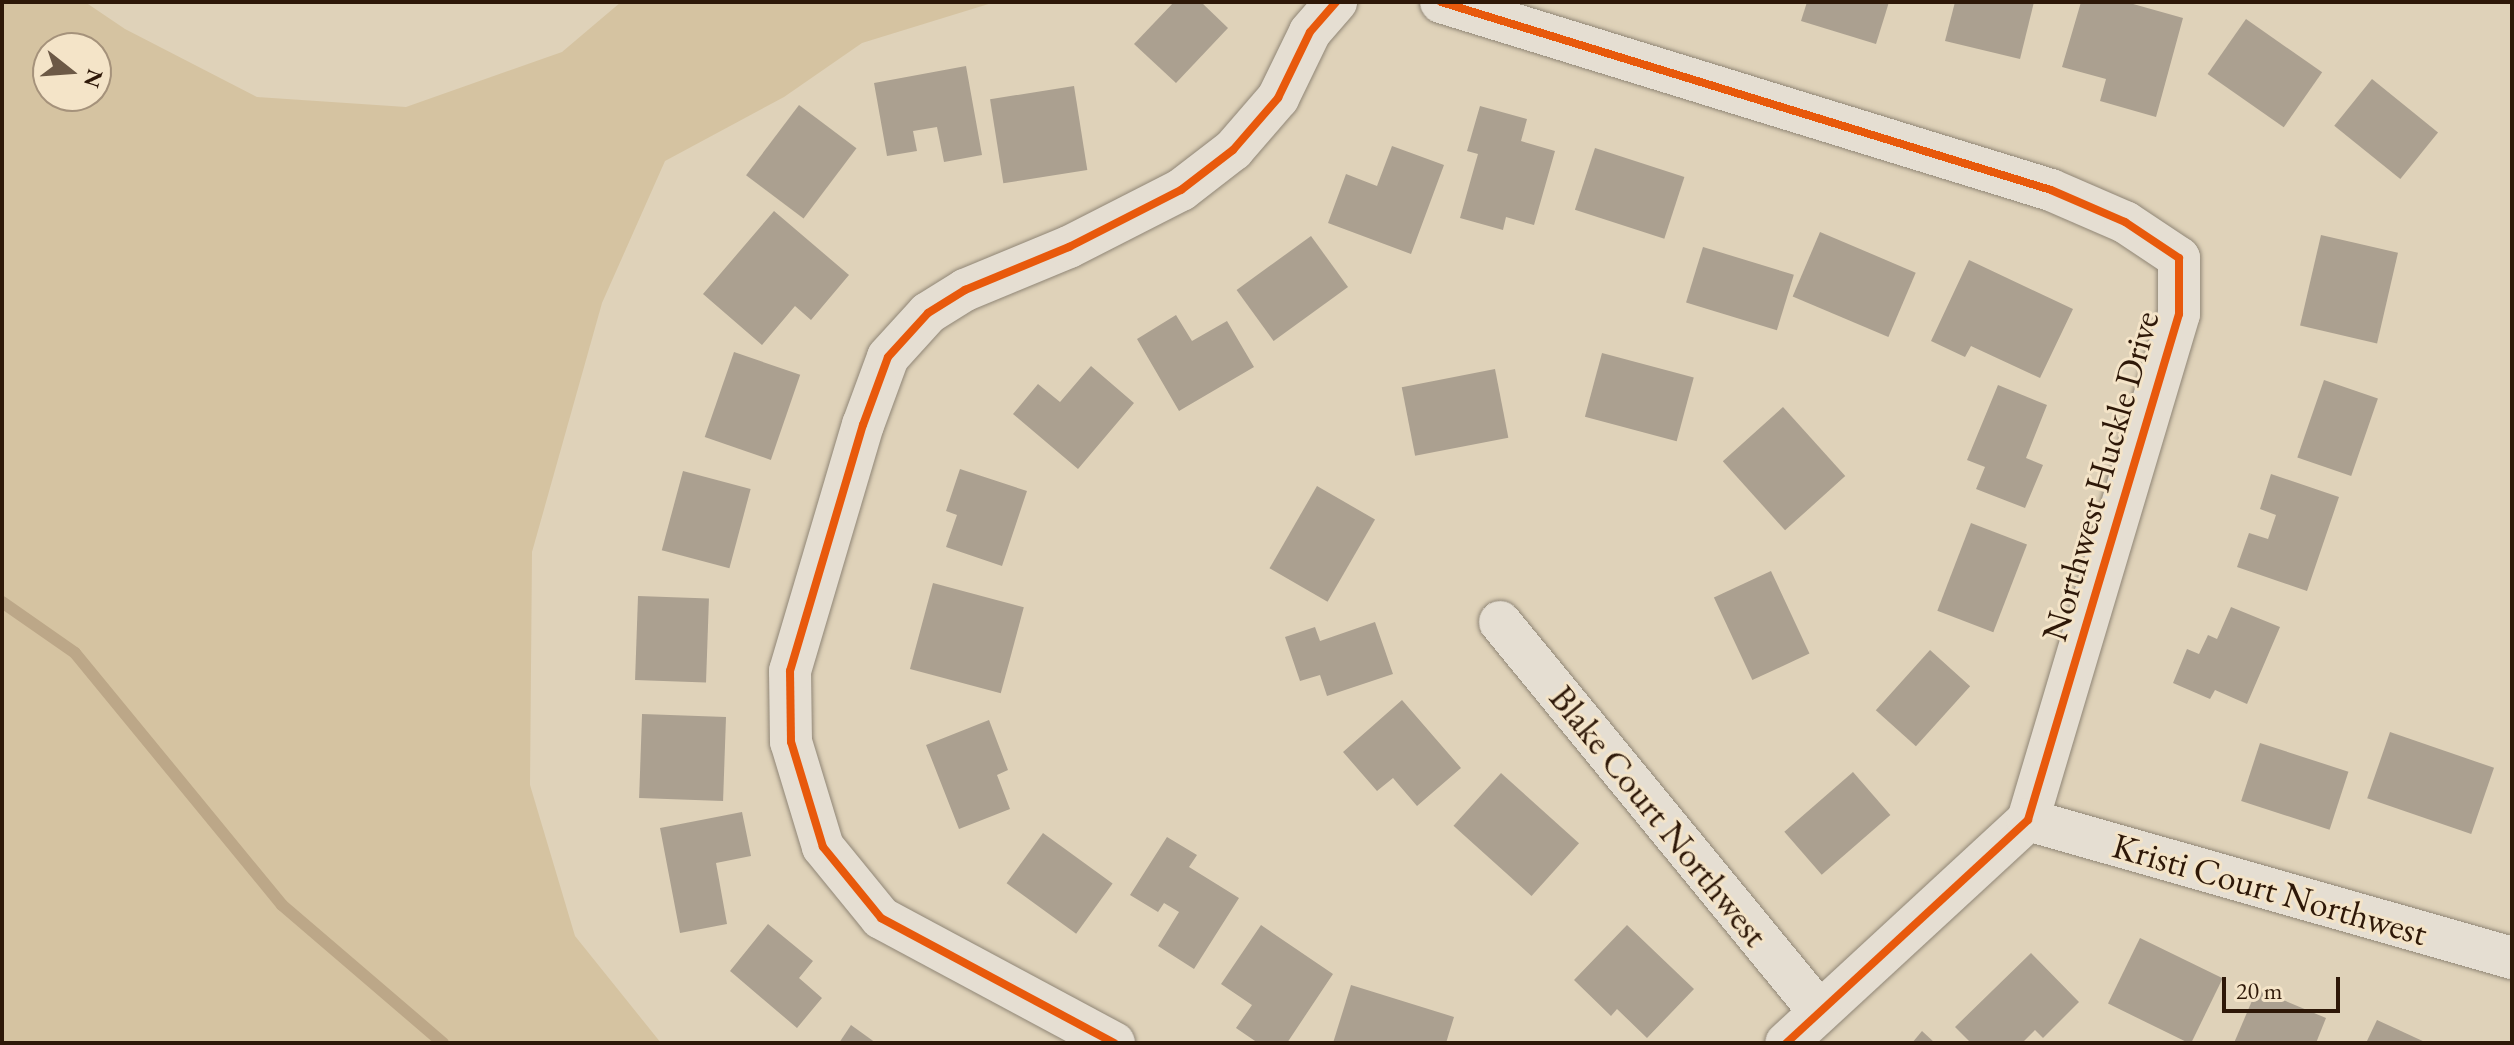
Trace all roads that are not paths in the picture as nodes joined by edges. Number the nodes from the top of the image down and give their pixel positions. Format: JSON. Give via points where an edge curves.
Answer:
{"nodes":[{"id":1,"x":1336,"y":2,"type":"edge"},
{"id":2,"x":1441,"y":2,"type":"edge"},
{"id":3,"x":1500,"y":622,"type":"dead end"},
{"id":4,"x":2028,"y":820,"type":"junction"},
{"id":5,"x":2512,"y":958,"type":"edge"},
{"id":6,"x":1818,"y":1010,"type":"junction"},
{"id":7,"x":1114,"y":1043,"type":"edge"},
{"id":8,"x":1786,"y":1043,"type":"edge"}],
"edges":[{"from":1,"to":7,"type":"street","via":[[1310,32],[1278,98],[1233,150],[1181,190],[1069,247],[965,290],[928,313],[888,357],[790,671],[791,742],[823,847],[881,918]]},
{"from":2,"to":4,"type":"street","name":"Northwest Huckle Drive","via":[[2051,190],[2125,222],[2179,258],[2179,314]]},
{"from":3,"to":6,"type":"street","name":"Blake Court Northwest"},
{"from":4,"to":5,"type":"street","name":"Kristi Court Northwest"},
{"from":4,"to":6,"type":"street"},
{"from":6,"to":8,"type":"street"}]}
